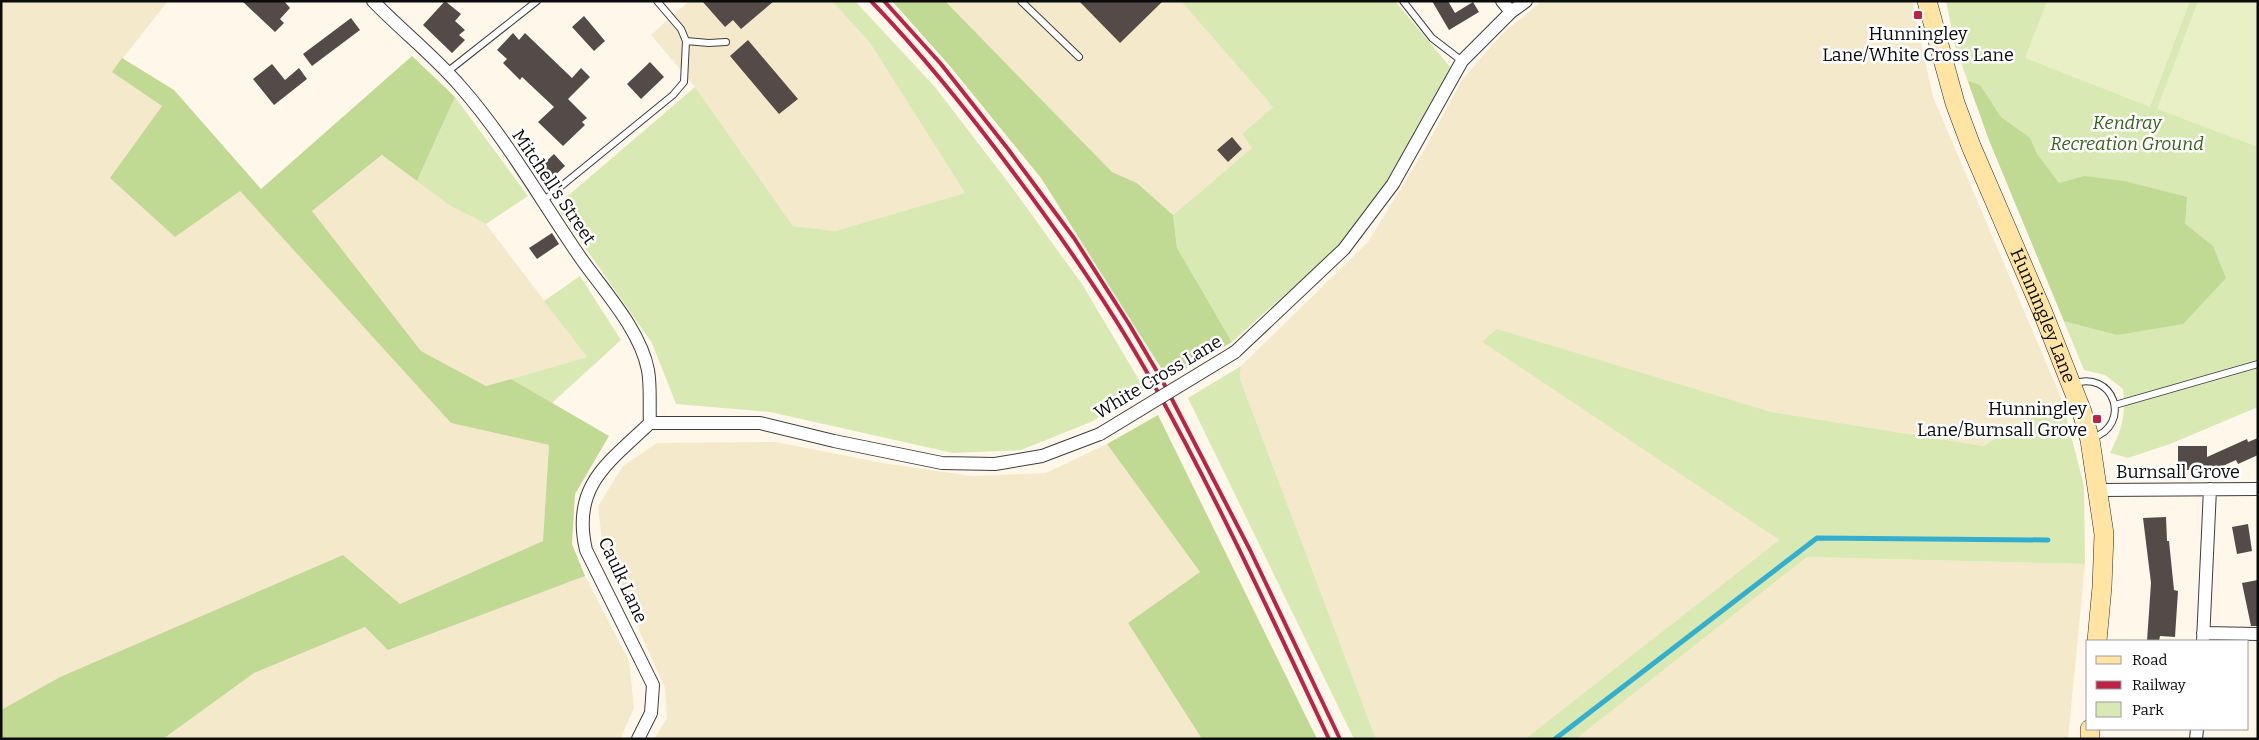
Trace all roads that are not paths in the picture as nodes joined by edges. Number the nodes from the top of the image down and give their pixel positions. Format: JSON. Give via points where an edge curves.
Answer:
{"nodes":[{"id":1,"x":372,"y":1,"type":"edge"},
{"id":2,"x":537,"y":1,"type":"edge"},
{"id":3,"x":657,"y":1,"type":"edge"},
{"id":4,"x":1021,"y":1,"type":"edge"},
{"id":5,"x":1403,"y":1,"type":"edge"},
{"id":6,"x":1502,"y":1,"type":"edge"},
{"id":7,"x":1526,"y":1,"type":"edge"},
{"id":8,"x":1927,"y":1,"type":"edge"},
{"id":9,"x":1511,"y":12,"type":"junction"},
{"id":10,"x":686,"y":41,"type":"junction"},
{"id":11,"x":726,"y":42,"type":"dead end"},
{"id":12,"x":1079,"y":56,"type":"dead end"},
{"id":13,"x":1462,"y":61,"type":"junction"},
{"id":14,"x":447,"y":72,"type":"junction"},
{"id":15,"x":543,"y":201,"type":"junction"},
{"id":16,"x":2258,"y":364,"type":"edge"},
{"id":17,"x":2071,"y":384,"type":"junction"},
{"id":18,"x":2115,"y":405,"type":"junction"},
{"id":19,"x":650,"y":423,"type":"junction"},
{"id":20,"x":2090,"y":439,"type":"junction"},
{"id":21,"x":2210,"y":489,"type":"junction"},
{"id":22,"x":2258,"y":489,"type":"edge"},
{"id":23,"x":2099,"y":490,"type":"junction"},
{"id":24,"x":2258,"y":634,"type":"edge"},
{"id":25,"x":2203,"y":637,"type":"edge"},
{"id":26,"x":2097,"y":640,"type":"edge"},
{"id":27,"x":638,"y":739,"type":"edge"}],
"edges":[{"from":1,"to":14,"type":"street","name":"Mitchell's Street"},
{"from":2,"to":14,"type":"lane"},
{"from":3,"to":10,"type":"lane","via":[[682,29]]},
{"from":4,"to":12,"type":"lane"},
{"from":5,"to":13,"type":"lane","via":[[1432,38]]},
{"from":6,"to":9,"type":"street"},
{"from":7,"to":9,"type":"street","name":"White Cross Lane"},
{"from":8,"to":17,"type":"main road","name":"Hunningley Lane","via":[[1961,120]]},
{"from":9,"to":13,"type":"street","name":"White Cross Lane"},
{"from":10,"to":11,"type":"lane"},
{"from":10,"to":15,"type":"lane","via":[[684,82],[673,95]]},
{"from":13,"to":19,"type":"street","name":"White Cross Lane","bridge":true,"via":[[1393,184],[1344,249],[1235,352],[1100,434],[1042,456],[995,464],[942,463],[760,423]]},
{"from":14,"to":15,"type":"street","name":"Mitchell's Street","via":[[511,151]]},
{"from":15,"to":19,"type":"street","name":"Mitchell's Street","via":[[636,337],[648,370]]},
{"from":16,"to":18,"type":"lane"},
{"from":17,"to":18,"type":"lane","via":[[2080,381],[2098,383],[2106,388]]},
{"from":17,"to":20,"type":"main road","name":"Hunningley Lane"},
{"from":18,"to":20,"type":"lane","via":[[2112,423],[2106,431]]},
{"from":19,"to":27,"type":"street","name":"Caulk Lane","via":[[608,462],[585,498],[582,512],[586,550],[653,685],[651,714]]},
{"from":20,"to":23,"type":"main road","name":"Hunningley Lane"},
{"from":21,"to":22,"type":"street","name":"Burnsall Grove"},
{"from":21,"to":23,"type":"street","name":"Burnsall Grove"},
{"from":21,"to":25,"type":"street"},
{"from":23,"to":26,"type":"main road","name":"Hunningley Lane","via":[[2104,534]]},
{"from":24,"to":25,"type":"street"}]}
